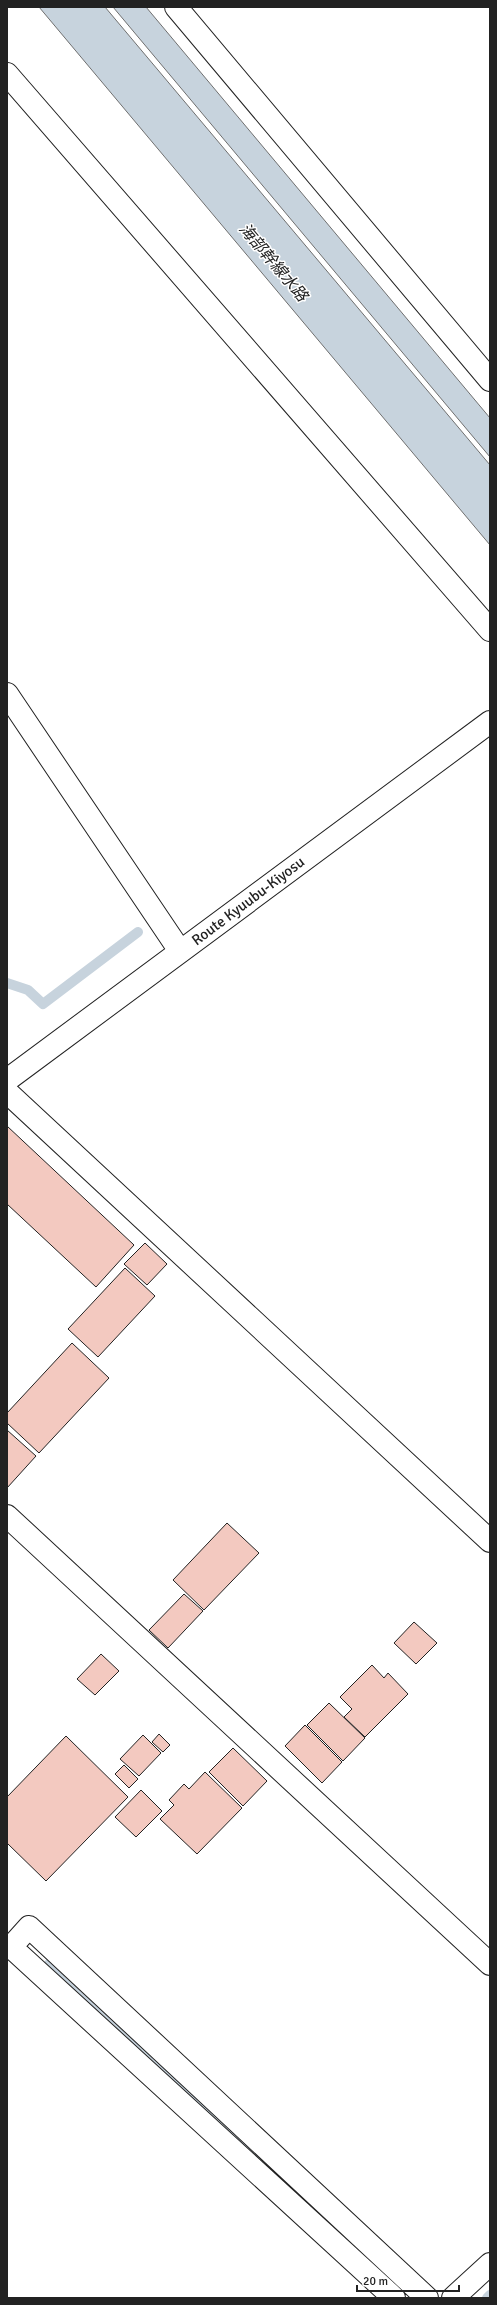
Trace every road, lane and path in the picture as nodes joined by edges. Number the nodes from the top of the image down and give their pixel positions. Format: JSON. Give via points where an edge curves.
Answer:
{"nodes":[{"id":1,"x":176,"y":7,"type":"edge"},
{"id":2,"x":7,"y":74,"type":"edge"},
{"id":3,"x":490,"y":380,"type":"edge"},
{"id":4,"x":490,"y":630,"type":"edge"},
{"id":5,"x":7,"y":694,"type":"edge"},
{"id":6,"x":490,"y":722,"type":"edge"},
{"id":7,"x":180,"y":952,"type":"junction"},
{"id":8,"x":7,"y":1080,"type":"edge"},
{"id":9,"x":7,"y":1092,"type":"edge"},
{"id":10,"x":7,"y":1516,"type":"edge"},
{"id":11,"x":490,"y":1541,"type":"edge"},
{"id":12,"x":490,"y":1964,"type":"edge"},
{"id":13,"x":490,"y":2264,"type":"edge"},
{"id":14,"x":394,"y":2298,"type":"edge"},
{"id":15,"x":427,"y":2298,"type":"edge"},
{"id":16,"x":453,"y":2298,"type":"edge"}],
"edges":[{"from":1,"to":3,"type":"street"},
{"from":2,"to":4,"type":"street"},
{"from":5,"to":7,"type":"street"},
{"from":6,"to":7,"type":"street","name":"Route Kyuubu-Kiyosu"},
{"from":7,"to":8,"type":"street","name":"Route Kyuubu-Kiyosu"},
{"from":9,"to":11,"type":"street"},
{"from":10,"to":12,"type":"street"},
{"from":13,"to":16,"type":"street"},
{"from":14,"to":15,"type":"street","via":[[10,1947],[29,1927]]}]}
